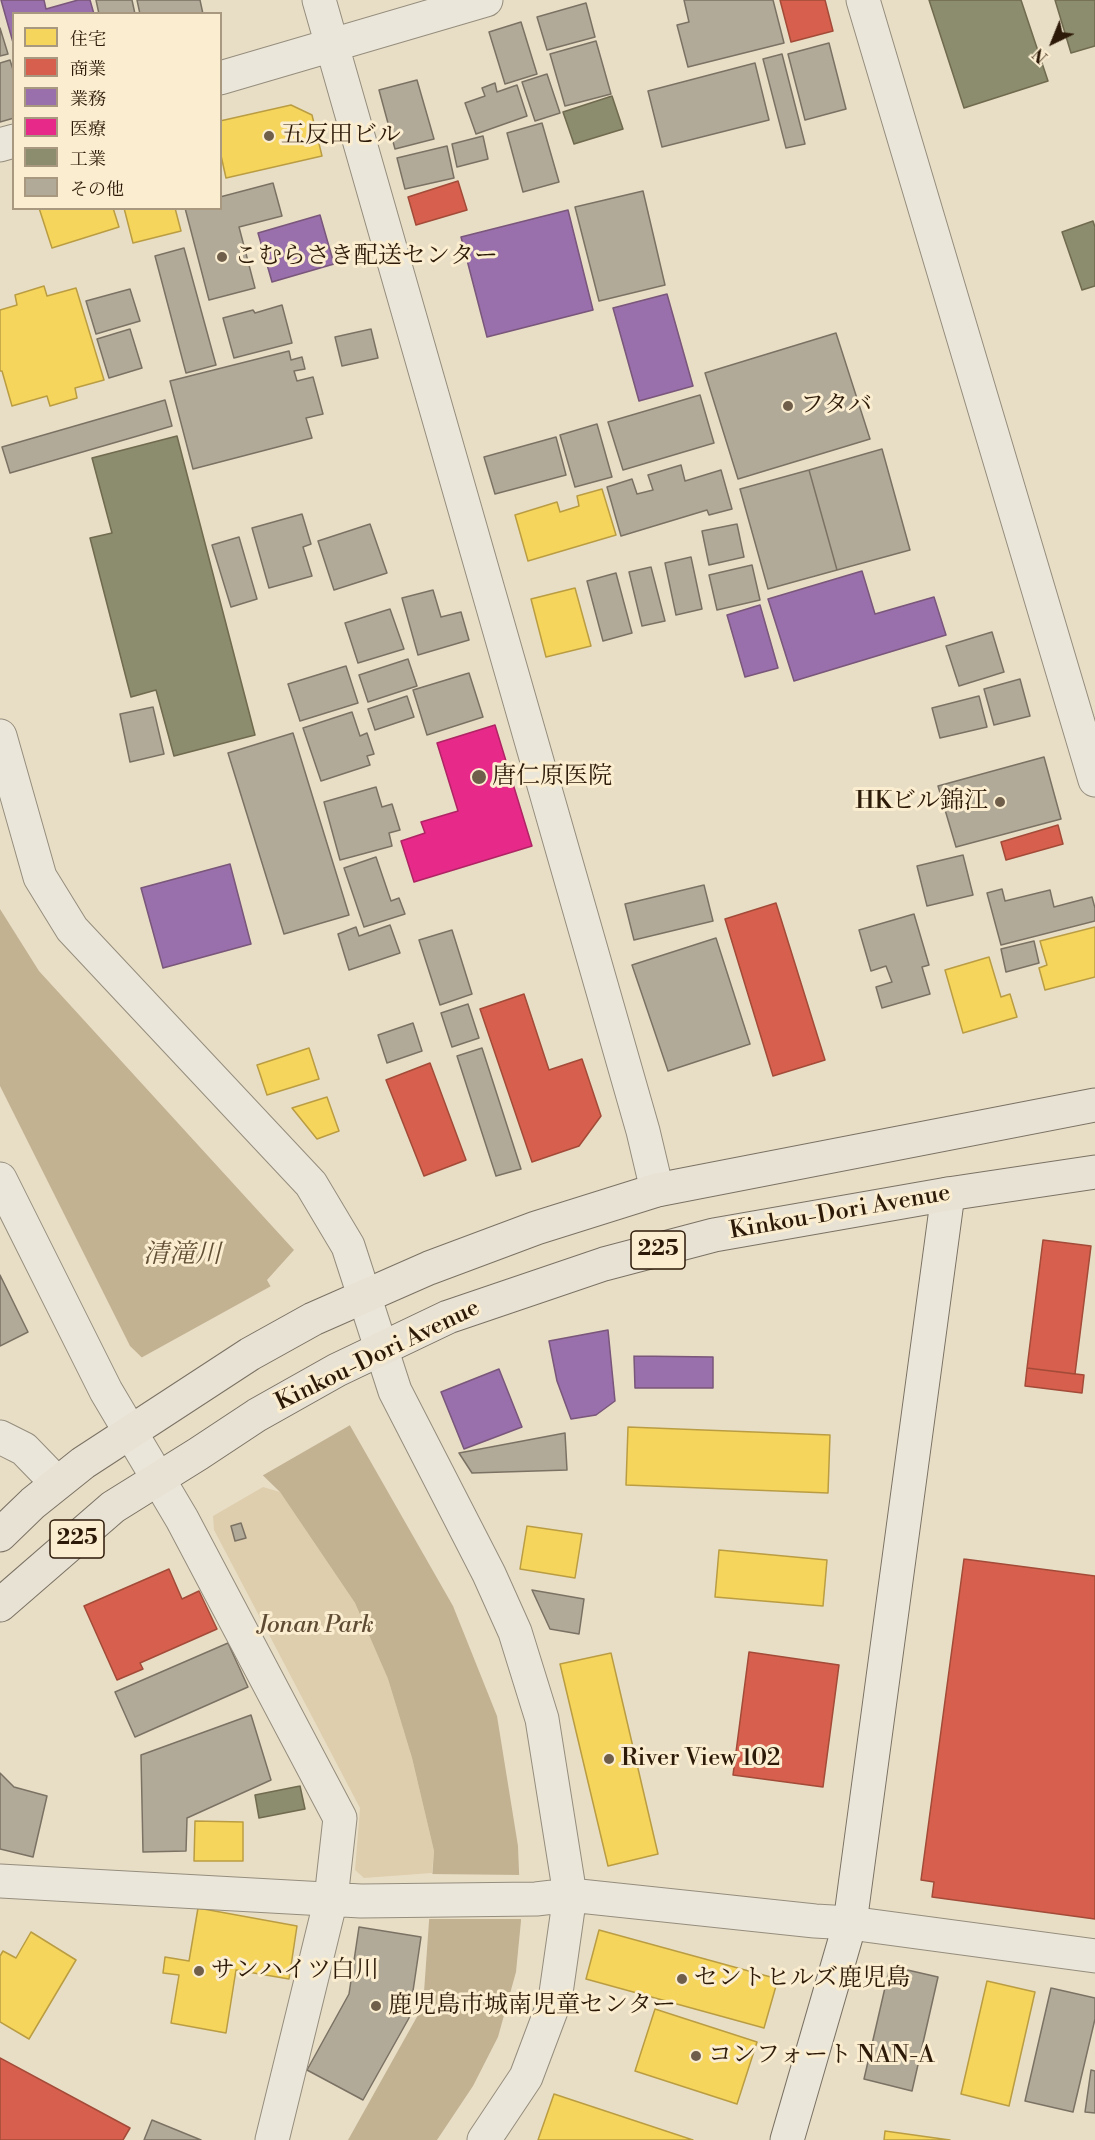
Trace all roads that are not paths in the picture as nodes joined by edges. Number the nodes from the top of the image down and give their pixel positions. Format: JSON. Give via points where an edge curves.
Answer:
{"nodes":[{"id":1,"x":319,"y":0,"type":"edge"},
{"id":2,"x":486,"y":0,"type":"edge"},
{"id":3,"x":862,"y":0,"type":"edge"},
{"id":4,"x":332,"y":45,"type":"junction"},
{"id":5,"x":222,"y":77,"type":"edge"},
{"id":6,"x":0,"y":736,"type":"edge"},
{"id":7,"x":1095,"y":780,"type":"edge"},
{"id":8,"x":1095,"y":1105,"type":"edge"},
{"id":9,"x":1095,"y":1172,"type":"edge"},
{"id":10,"x":0,"y":1179,"type":"edge"},
{"id":11,"x":657,"y":1190,"type":"junction"},
{"id":12,"x":948,"y":1194,"type":"junction"},
{"id":13,"x":364,"y":1297,"type":"junction"},
{"id":14,"x":381,"y":1349,"type":"junction"},
{"id":15,"x":140,"y":1425,"type":"junction"},
{"id":16,"x":0,"y":1437,"type":"edge"},
{"id":17,"x":167,"y":1474,"type":"junction"},
{"id":18,"x":57,"y":1483,"type":"junction"},
{"id":19,"x":0,"y":1535,"type":"edge"},
{"id":20,"x":0,"y":1605,"type":"edge"},
{"id":21,"x":0,"y":1881,"type":"edge"},
{"id":22,"x":570,"y":1895,"type":"junction"},
{"id":23,"x":331,"y":1899,"type":"junction"},
{"id":24,"x":850,"y":1923,"type":"junction"},
{"id":25,"x":1095,"y":1956,"type":"edge"},
{"id":26,"x":272,"y":2140,"type":"edge"},
{"id":27,"x":484,"y":2140,"type":"edge"},
{"id":28,"x":787,"y":2140,"type":"edge"}],
"edges":[{"from":1,"to":4,"type":"street"},
{"from":2,"to":4,"type":"street"},
{"from":3,"to":7,"type":"street"},
{"from":4,"to":5,"type":"street"},
{"from":4,"to":11,"type":"street"},
{"from":6,"to":13,"type":"street","via":[[40,877],[72,929],[311,1184],[348,1246]]},
{"from":8,"to":11,"type":"highway","number":"225"},
{"from":9,"to":12,"type":"highway","name":"Kinkou-Dori Avenue","number":"225"},
{"from":10,"to":15,"type":"street","via":[[96,1371]]},
{"from":11,"to":13,"type":"highway","number":"225","via":[[536,1228]]},
{"from":12,"to":14,"type":"highway","name":"Kinkou-Dori Avenue","number":"225","via":[[714,1235],[604,1264],[465,1311]]},
{"from":12,"to":24,"type":"street"},
{"from":13,"to":14,"type":"street"},
{"from":13,"to":15,"type":"highway","number":"225","via":[[313,1319],[250,1354]]},
{"from":14,"to":17,"type":"highway","name":"Kinkou-Dori Avenue","number":"225","via":[[257,1415]]},
{"from":14,"to":22,"type":"street","via":[[395,1391],[515,1632],[542,1719]]},
{"from":15,"to":17,"type":"street"},
{"from":15,"to":18,"type":"highway","number":"225"},
{"from":16,"to":18,"type":"street","via":[[24,1449]]},
{"from":17,"to":20,"type":"highway","name":"Kinkou-Dori Avenue","number":"225","via":[[113,1507]]},
{"from":17,"to":23,"type":"street","via":[[183,1519],[340,1818]]},
{"from":18,"to":19,"type":"highway","number":"225"},
{"from":21,"to":23,"type":"street"},
{"from":22,"to":23,"type":"street","via":[[420,1901]]},
{"from":22,"to":24,"type":"street"},
{"from":22,"to":27,"type":"street","via":[[555,2000],[526,2077]]},
{"from":23,"to":26,"type":"street"},
{"from":24,"to":25,"type":"street"},
{"from":24,"to":28,"type":"street"}]}
